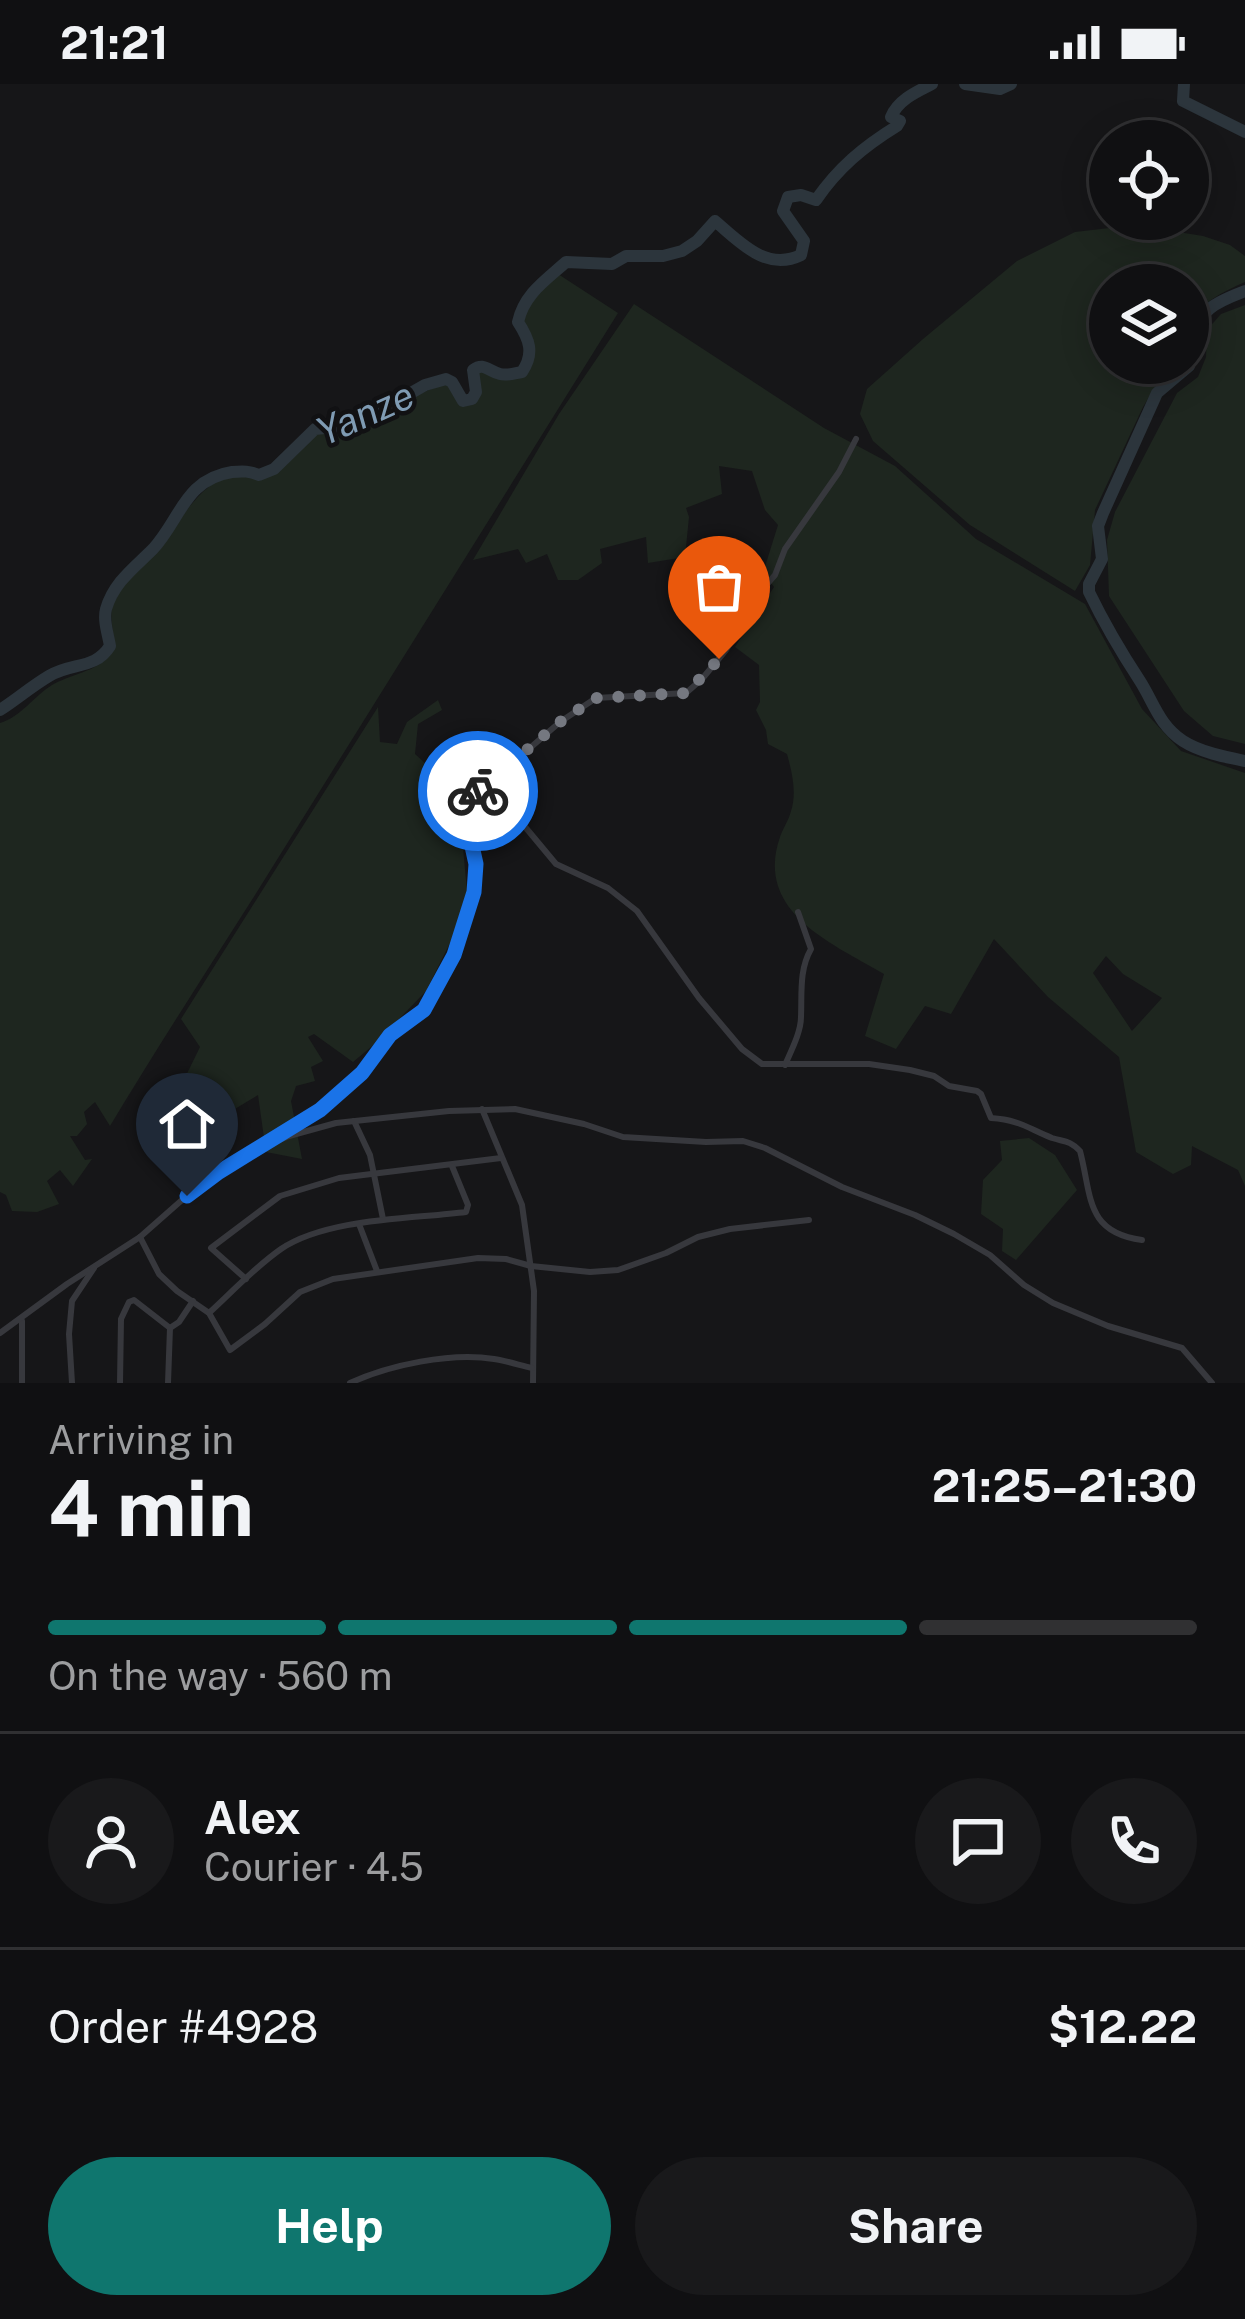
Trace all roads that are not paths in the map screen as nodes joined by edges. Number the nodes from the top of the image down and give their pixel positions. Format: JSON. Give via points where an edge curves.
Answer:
{"nodes":[{"id":1,"x":856,"y":439,"type":"dead end"},
{"id":2,"x":479,"y":791,"type":"junction"},
{"id":3,"x":798,"y":912,"type":"dead end"},
{"id":4,"x":785,"y":1065,"type":"junction"},
{"id":5,"x":482,"y":1108,"type":"junction"},
{"id":6,"x":354,"y":1121,"type":"junction"},
{"id":7,"x":267,"y":1145,"type":"junction"},
{"id":8,"x":501,"y":1158,"type":"junction"},
{"id":9,"x":452,"y":1166,"type":"junction"},
{"id":10,"x":374,"y":1173,"type":"junction"},
{"id":11,"x":383,"y":1219,"type":"junction"},
{"id":12,"x":809,"y":1220,"type":"dead end"},
{"id":13,"x":359,"y":1224,"type":"junction"},
{"id":14,"x":140,"y":1237,"type":"junction"},
{"id":15,"x":1142,"y":1240,"type":"dead end"},
{"id":16,"x":99,"y":1263,"type":"junction"},
{"id":17,"x":531,"y":1266,"type":"junction"},
{"id":18,"x":377,"y":1271,"type":"junction"},
{"id":19,"x":246,"y":1279,"type":"junction"},
{"id":20,"x":194,"y":1301,"type":"junction"},
{"id":21,"x":209,"y":1313,"type":"junction"},
{"id":22,"x":22,"y":1319,"type":"junction"},
{"id":23,"x":170,"y":1328,"type":"junction"},
{"id":24,"x":0,"y":1333,"type":"edge"},
{"id":25,"x":532,"y":1368,"type":"junction"},
{"id":26,"x":22,"y":1383,"type":"edge"},
{"id":27,"x":73,"y":1383,"type":"edge"},
{"id":28,"x":120,"y":1383,"type":"edge"},
{"id":29,"x":168,"y":1383,"type":"edge"},
{"id":30,"x":350,"y":1383,"type":"edge"},
{"id":31,"x":533,"y":1383,"type":"edge"},
{"id":32,"x":1212,"y":1383,"type":"edge"}],
"edges":[{"from":1,"to":2,"type":"street","via":[[703,679],[686,693],[596,698]]},
{"from":2,"to":4,"type":"street","via":[[516,816],[556,864],[637,911],[742,1049],[762,1064]]},
{"from":2,"to":7,"type":"street","via":[[463,806],[474,892],[434,994],[362,1073]]},
{"from":3,"to":4,"type":"street","via":[[811,949]]},
{"from":4,"to":15,"type":"street","via":[[869,1064],[977,1091],[991,1118],[1075,1144],[1098,1219],[1119,1236]]},
{"from":5,"to":6,"type":"street"},
{"from":5,"to":8,"type":"street"},
{"from":5,"to":32,"type":"street","via":[[529,1111],[623,1137],[753,1143],[954,1234],[1053,1303],[1182,1348]]},
{"from":6,"to":7,"type":"street"},
{"from":6,"to":10,"type":"street"},
{"from":7,"to":14,"type":"street","via":[[200,1185]]},
{"from":8,"to":9,"type":"street"},
{"from":8,"to":17,"type":"street","via":[[521,1205]]},
{"from":9,"to":10,"type":"street"},
{"from":9,"to":11,"type":"street","via":[[466,1212]]},
{"from":10,"to":11,"type":"street"},
{"from":10,"to":19,"type":"street","via":[[280,1196],[212,1248]]},
{"from":11,"to":13,"type":"street"},
{"from":12,"to":17,"type":"street","via":[[698,1237],[619,1270]]},
{"from":13,"to":18,"type":"street"},
{"from":13,"to":19,"type":"street","via":[[292,1242]]},
{"from":14,"to":16,"type":"street"},
{"from":14,"to":20,"type":"street","via":[[159,1274]]},
{"from":16,"to":22,"type":"street"},
{"from":16,"to":27,"type":"street","via":[[71,1300]]},
{"from":17,"to":18,"type":"street","via":[[478,1258]]},
{"from":17,"to":25,"type":"street"},
{"from":18,"to":21,"type":"street","via":[[300,1292],[230,1349]]},
{"from":19,"to":21,"type":"street"},
{"from":20,"to":21,"type":"street"},
{"from":20,"to":23,"type":"street"},
{"from":22,"to":24,"type":"street"},
{"from":22,"to":26,"type":"street"},
{"from":23,"to":28,"type":"street","via":[[129,1302],[121,1319]]},
{"from":23,"to":29,"type":"street"},
{"from":25,"to":30,"type":"street","via":[[452,1359]]},
{"from":25,"to":31,"type":"street"}]}
